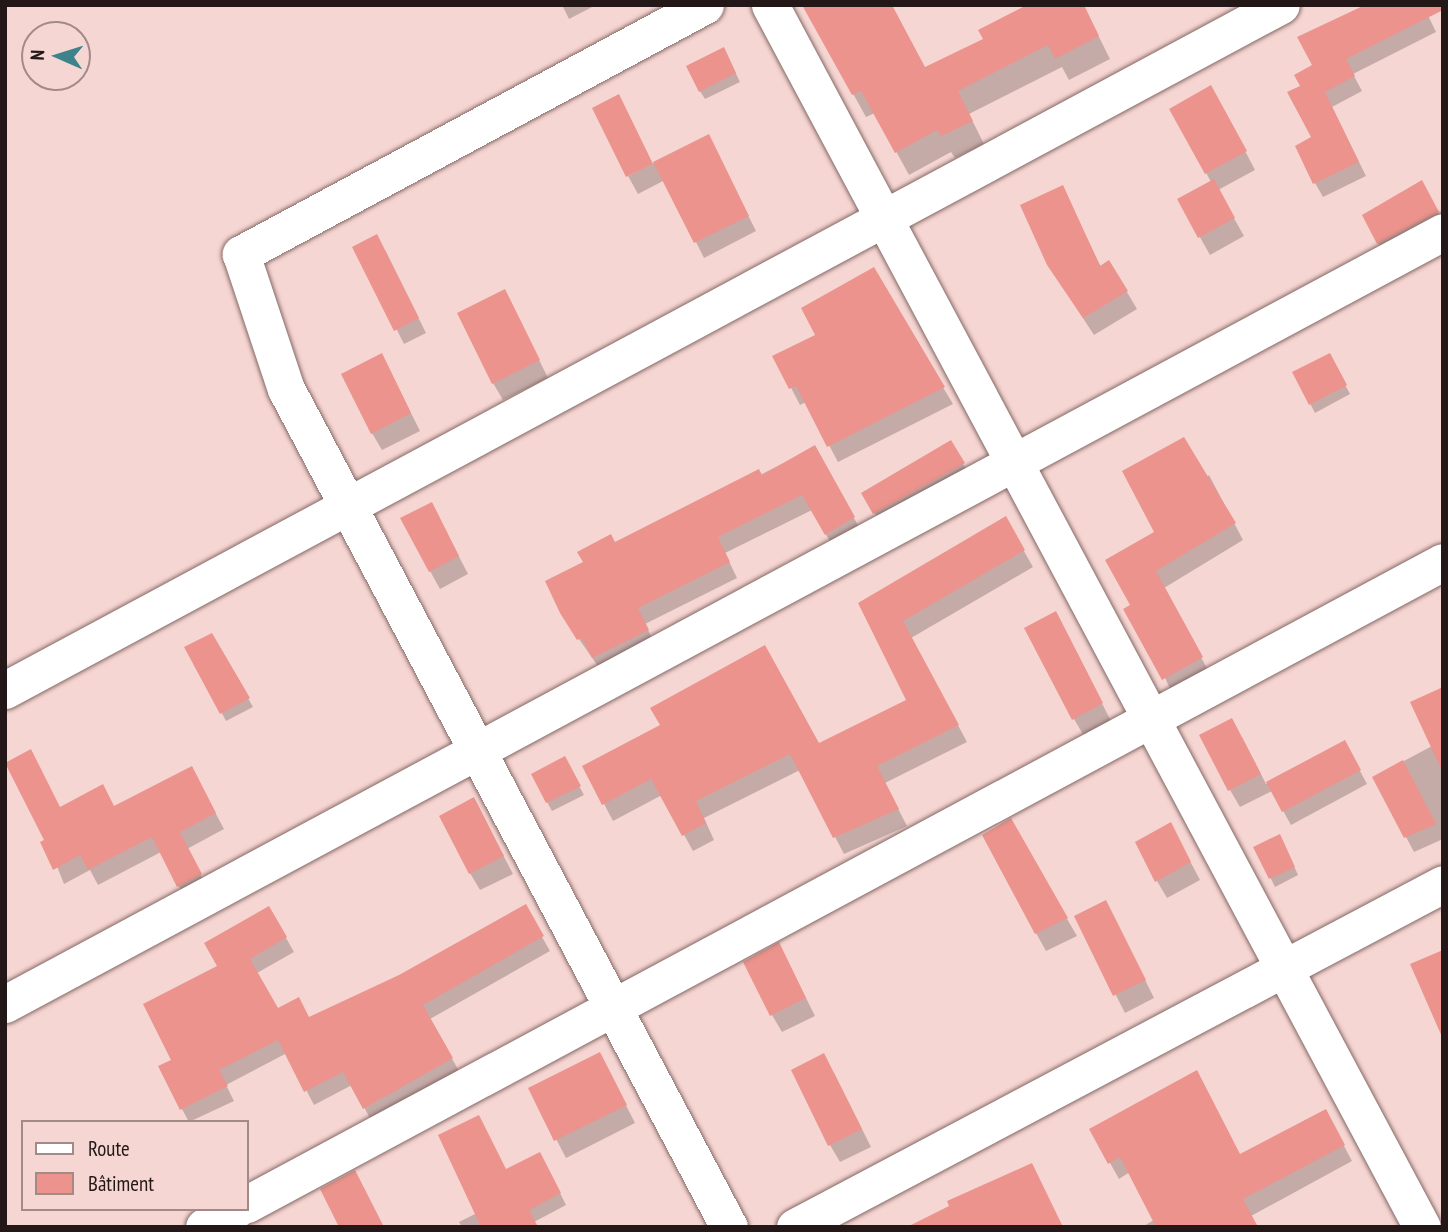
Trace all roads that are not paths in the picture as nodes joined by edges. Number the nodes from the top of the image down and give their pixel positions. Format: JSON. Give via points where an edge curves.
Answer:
{"nodes":[{"id":1,"x":705,"y":5,"type":"edge"},
{"id":2,"x":770,"y":5,"type":"edge"},
{"id":3,"x":1280,"y":5,"type":"edge"},
{"id":4,"x":884,"y":219,"type":"junction"},
{"id":5,"x":1443,"y":232,"type":"edge"},
{"id":6,"x":1014,"y":463,"type":"junction"},
{"id":7,"x":348,"y":506,"type":"junction"},
{"id":8,"x":1443,"y":562,"type":"edge"},
{"id":9,"x":5,"y":690,"type":"edge"},
{"id":10,"x":1151,"y":719,"type":"junction"},
{"id":11,"x":477,"y":751,"type":"junction"},
{"id":12,"x":1443,"y":884,"type":"edge"},
{"id":13,"x":1284,"y":968,"type":"junction"},
{"id":14,"x":5,"y":1003,"type":"edge"},
{"id":15,"x":613,"y":1007,"type":"junction"},
{"id":16,"x":248,"y":1203,"type":"edge"},
{"id":17,"x":233,"y":1211,"type":"edge"},
{"id":18,"x":204,"y":1227,"type":"edge"},
{"id":19,"x":729,"y":1227,"type":"edge"},
{"id":20,"x":794,"y":1227,"type":"edge"},
{"id":21,"x":1422,"y":1227,"type":"edge"}],
"edges":[{"from":1,"to":7,"type":"street","via":[[241,254],[286,389]]},
{"from":2,"to":4,"type":"street"},
{"from":3,"to":4,"type":"street"},
{"from":4,"to":6,"type":"street"},
{"from":4,"to":7,"type":"street"},
{"from":5,"to":6,"type":"street"},
{"from":6,"to":10,"type":"street"},
{"from":6,"to":11,"type":"street"},
{"from":7,"to":9,"type":"street"},
{"from":7,"to":11,"type":"street"},
{"from":8,"to":10,"type":"street"},
{"from":10,"to":13,"type":"street"},
{"from":10,"to":15,"type":"street"},
{"from":11,"to":14,"type":"street"},
{"from":11,"to":15,"type":"street"},
{"from":12,"to":13,"type":"street"},
{"from":13,"to":20,"type":"street"},
{"from":13,"to":21,"type":"street"},
{"from":15,"to":16,"type":"street"},
{"from":15,"to":19,"type":"street"},
{"from":17,"to":18,"type":"street"}]}
